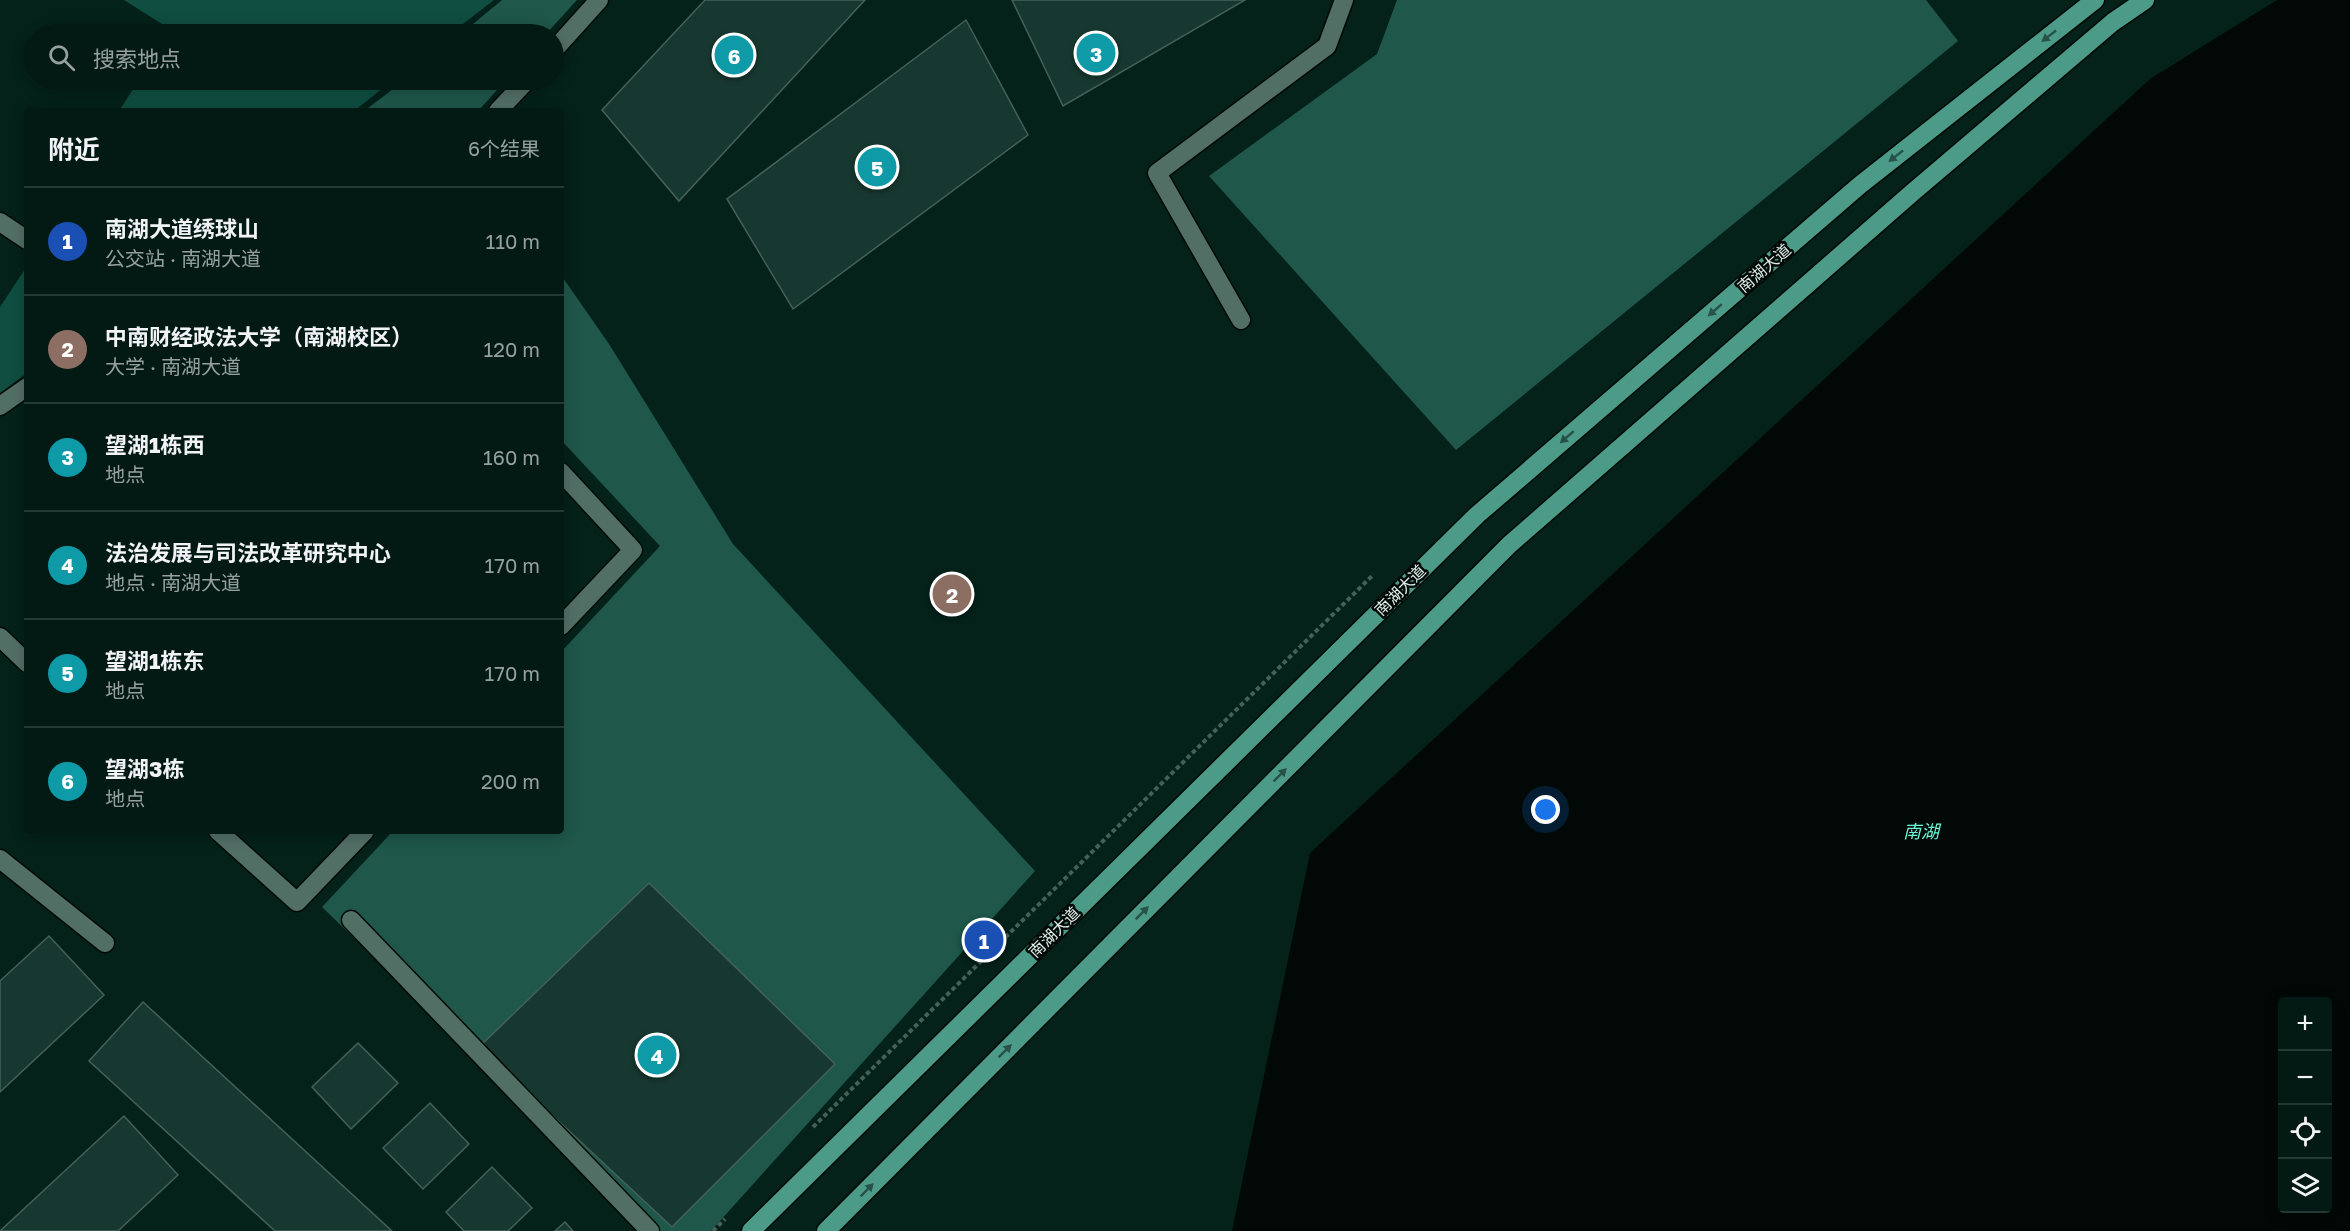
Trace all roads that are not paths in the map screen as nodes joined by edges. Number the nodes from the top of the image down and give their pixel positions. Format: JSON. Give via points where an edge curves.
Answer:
{"nodes":[{"id":1,"x":599,"y":0,"type":"edge"},
{"id":2,"x":1344,"y":0,"type":"edge"},
{"id":3,"x":2097,"y":0,"type":"edge"},
{"id":4,"x":2145,"y":0,"type":"edge"},
{"id":5,"x":2113,"y":22,"type":"junction"},
{"id":6,"x":564,"y":39,"type":"edge"},
{"id":7,"x":518,"y":90,"type":"edge"},
{"id":8,"x":501,"y":108,"type":"edge"},
{"id":9,"x":0,"y":222,"type":"edge"},
{"id":10,"x":24,"y":238,"type":"edge"},
{"id":11,"x":1241,"y":320,"type":"dead end"},
{"id":12,"x":24,"y":389,"type":"edge"},
{"id":13,"x":0,"y":406,"type":"edge"},
{"id":14,"x":564,"y":475,"type":"edge"},
{"id":15,"x":564,"y":623,"type":"edge"},
{"id":16,"x":0,"y":637,"type":"edge"},
{"id":17,"x":24,"y":660,"type":"edge"},
{"id":18,"x":221,"y":834,"type":"edge"},
{"id":19,"x":362,"y":834,"type":"edge"},
{"id":20,"x":0,"y":858,"type":"edge"},
{"id":21,"x":351,"y":920,"type":"dead end"},
{"id":22,"x":105,"y":943,"type":"dead end"},
{"id":23,"x":650,"y":1231,"type":"edge"},
{"id":24,"x":751,"y":1231,"type":"edge"},
{"id":25,"x":826,"y":1231,"type":"edge"}],
"edges":[{"from":1,"to":6,"type":"street"},
{"from":2,"to":11,"type":"street","via":[[1327,46],[1157,173]]},
{"from":3,"to":5,"type":"main road"},
{"from":3,"to":24,"type":"main road","name":"南湖大道","one_way":true,"via":[[1860,185],[1477,515]]},
{"from":4,"to":5,"type":"main road"},
{"from":25,"to":5,"type":"main road","one_way":true,"via":[[1509,545]]},
{"from":7,"to":8,"type":"street"},
{"from":9,"to":10,"type":"street"},
{"from":12,"to":13,"type":"street"},
{"from":14,"to":15,"type":"street","via":[[633,550]]},
{"from":16,"to":17,"type":"street"},
{"from":18,"to":19,"type":"street","via":[[297,902]]},
{"from":20,"to":22,"type":"street"},
{"from":21,"to":23,"type":"street"}]}
